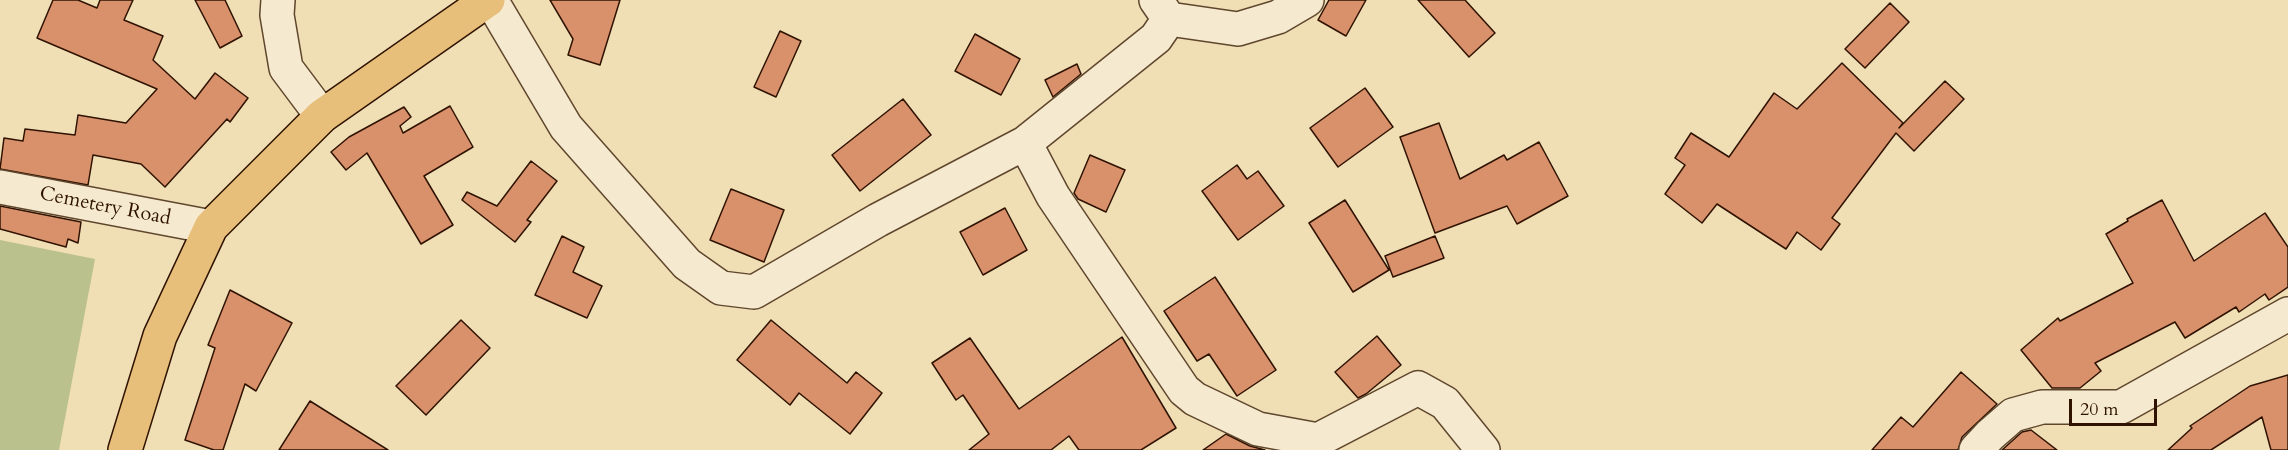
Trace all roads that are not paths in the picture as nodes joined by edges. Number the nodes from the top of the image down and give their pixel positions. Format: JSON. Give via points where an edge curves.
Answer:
{"nodes":[{"id":1,"x":278,"y":0,"type":"edge"},
{"id":2,"x":490,"y":0,"type":"edge"},
{"id":3,"x":1306,"y":0,"type":"edge"},
{"id":4,"x":1162,"y":10,"type":"edge"},
{"id":5,"x":322,"y":116,"type":"junction"},
{"id":6,"x":1025,"y":143,"type":"junction"},
{"id":7,"x":0,"y":187,"type":"edge"},
{"id":8,"x":211,"y":227,"type":"junction"},
{"id":9,"x":2288,"y":314,"type":"edge"},
{"id":10,"x":125,"y":450,"type":"edge"},
{"id":11,"x":1483,"y":450,"type":"edge"},
{"id":12,"x":1976,"y":450,"type":"edge"}],
"edges":[{"from":1,"to":5,"type":"street","via":[[286,68]]},
{"from":2,"to":5,"type":"main road"},
{"from":2,"to":6,"type":"street","via":[[566,127],[687,264],[721,288],[754,292],[878,220]]},
{"from":3,"to":4,"type":"street","via":[[1278,17],[1238,29]]},
{"from":4,"to":6,"type":"street","via":[[1155,38]]},
{"from":5,"to":8,"type":"main road"},
{"from":6,"to":11,"type":"street","via":[[1053,196],[1184,390],[1195,399],[1258,429],[1318,440],[1418,388],[1445,403]]},
{"from":7,"to":8,"type":"street","name":"Cemetery Road"},
{"from":8,"to":10,"type":"main road","via":[[160,336]]},
{"from":9,"to":12,"type":"street","via":[[2121,407],[2042,407],[2013,416]]}]}
